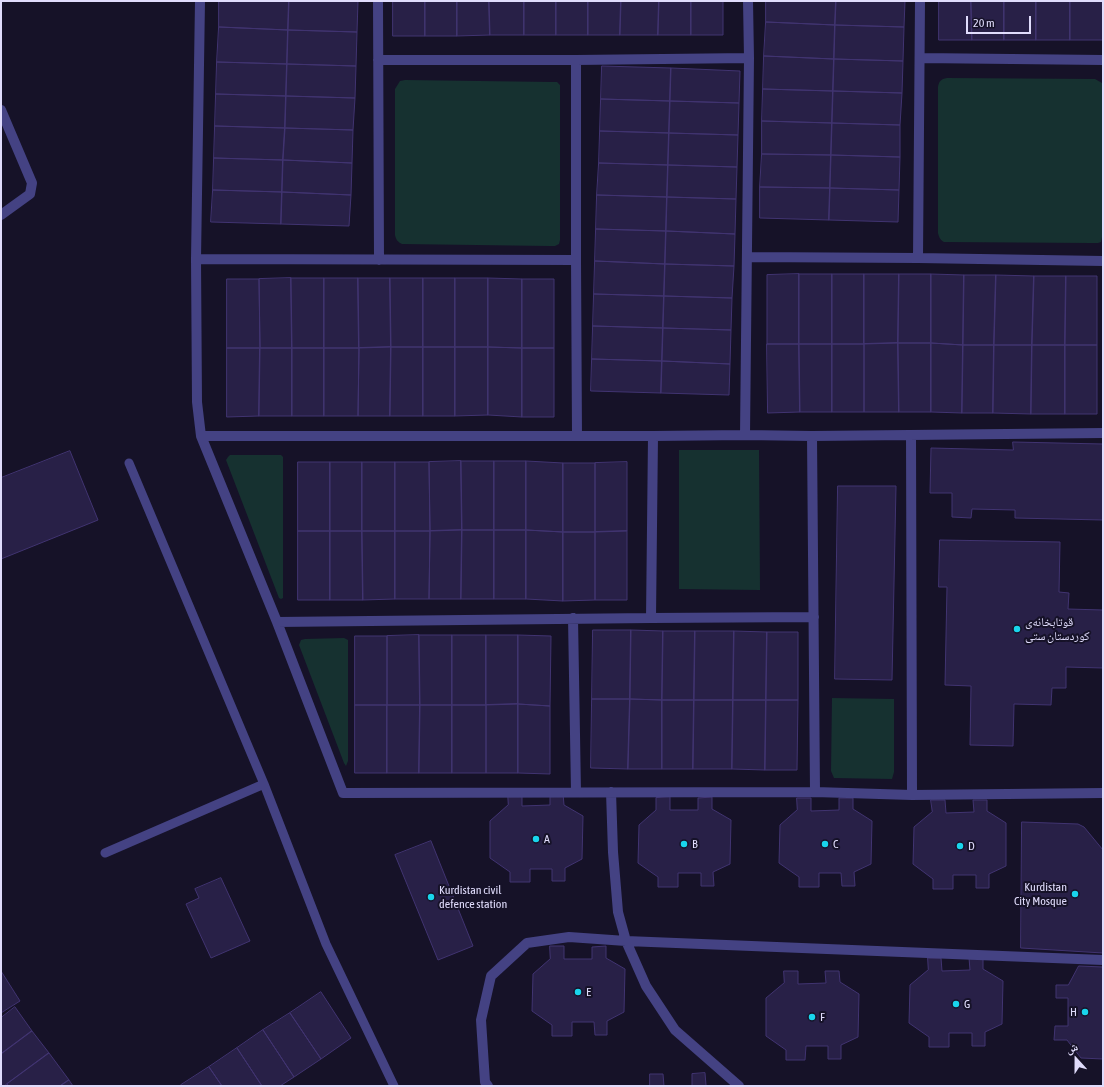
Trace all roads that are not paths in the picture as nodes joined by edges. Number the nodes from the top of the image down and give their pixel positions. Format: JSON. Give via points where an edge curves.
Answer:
{"nodes":[{"id":1,"x":200,"y":1,"type":"edge"},
{"id":2,"x":378,"y":1,"type":"edge"},
{"id":3,"x":748,"y":1,"type":"edge"},
{"id":4,"x":920,"y":1,"type":"edge"},
{"id":5,"x":749,"y":58,"type":"junction"},
{"id":6,"x":920,"y":58,"type":"junction"},
{"id":7,"x":378,"y":60,"type":"junction"},
{"id":8,"x":576,"y":60,"type":"junction"},
{"id":9,"x":1103,"y":60,"type":"edge"},
{"id":10,"x":1,"y":110,"type":"edge"},
{"id":11,"x":1,"y":215,"type":"edge"},
{"id":12,"x":747,"y":257,"type":"junction"},
{"id":13,"x":918,"y":258,"type":"junction"},
{"id":14,"x":196,"y":259,"type":"junction"},
{"id":15,"x":379,"y":260,"type":"junction"},
{"id":16,"x":576,"y":260,"type":"junction"},
{"id":17,"x":1103,"y":261,"type":"edge"},
{"id":18,"x":1103,"y":433,"type":"edge"},
{"id":19,"x":577,"y":435,"type":"junction"},
{"id":20,"x":745,"y":435,"type":"junction"},
{"id":21,"x":911,"y":435,"type":"junction"},
{"id":22,"x":201,"y":436,"type":"junction"},
{"id":23,"x":653,"y":436,"type":"junction"},
{"id":24,"x":812,"y":436,"type":"junction"},
{"id":25,"x":129,"y":463,"type":"dead end"},
{"id":26,"x":814,"y":617,"type":"junction"},
{"id":27,"x":573,"y":618,"type":"junction"},
{"id":28,"x":651,"y":618,"type":"junction"},
{"id":29,"x":277,"y":622,"type":"junction"},
{"id":30,"x":264,"y":784,"type":"junction"},
{"id":31,"x":576,"y":792,"type":"junction"},
{"id":32,"x":611,"y":792,"type":"junction"},
{"id":33,"x":815,"y":792,"type":"junction"},
{"id":34,"x":1103,"y":793,"type":"edge"},
{"id":35,"x":912,"y":794,"type":"junction"},
{"id":36,"x":105,"y":853,"type":"dead end"},
{"id":37,"x":626,"y":942,"type":"junction"},
{"id":38,"x":1103,"y":960,"type":"edge"},
{"id":39,"x":394,"y":1086,"type":"edge"},
{"id":40,"x":488,"y":1086,"type":"edge"},
{"id":41,"x":739,"y":1086,"type":"edge"}],
"edges":[{"from":1,"to":14,"type":"street"},
{"from":2,"to":7,"type":"street"},
{"from":3,"to":5,"type":"street"},
{"from":4,"to":6,"type":"street"},
{"from":5,"to":8,"type":"street"},
{"from":5,"to":12,"type":"street"},
{"from":6,"to":9,"type":"street"},
{"from":6,"to":13,"type":"street"},
{"from":7,"to":8,"type":"street"},
{"from":7,"to":15,"type":"street"},
{"from":8,"to":16,"type":"street"},
{"from":10,"to":11,"type":"street","via":[[32,183],[30,194]]},
{"from":12,"to":13,"type":"street"},
{"from":12,"to":20,"type":"street"},
{"from":13,"to":17,"type":"street"},
{"from":14,"to":15,"type":"street"},
{"from":14,"to":22,"type":"street","via":[[197,402]]},
{"from":15,"to":16,"type":"street"},
{"from":16,"to":19,"type":"street"},
{"from":18,"to":21,"type":"street"},
{"from":19,"to":22,"type":"street"},
{"from":19,"to":23,"type":"street"},
{"from":20,"to":23,"type":"street"},
{"from":20,"to":24,"type":"street"},
{"from":21,"to":24,"type":"street"},
{"from":21,"to":35,"type":"street"},
{"from":22,"to":29,"type":"street"},
{"from":23,"to":28,"type":"street"},
{"from":24,"to":26,"type":"street"},
{"from":25,"to":30,"type":"lane"},
{"from":26,"to":28,"type":"street"},
{"from":26,"to":33,"type":"street"},
{"from":27,"to":28,"type":"street"},
{"from":27,"to":29,"type":"street"},
{"from":27,"to":31,"type":"street"},
{"from":29,"to":31,"type":"street","via":[[343,792]]},
{"from":30,"to":36,"type":"lane"},
{"from":30,"to":39,"type":"lane","via":[[326,944]]},
{"from":31,"to":32,"type":"street"},
{"from":32,"to":33,"type":"street"},
{"from":32,"to":37,"type":"street","via":[[618,912]]},
{"from":33,"to":35,"type":"street"},
{"from":34,"to":35,"type":"street"},
{"from":37,"to":38,"type":"street"},
{"from":37,"to":40,"type":"street","via":[[569,937],[527,943],[491,976],[481,1020],[485,1082]]},
{"from":37,"to":41,"type":"street","via":[[646,986],[676,1030]]}]}
